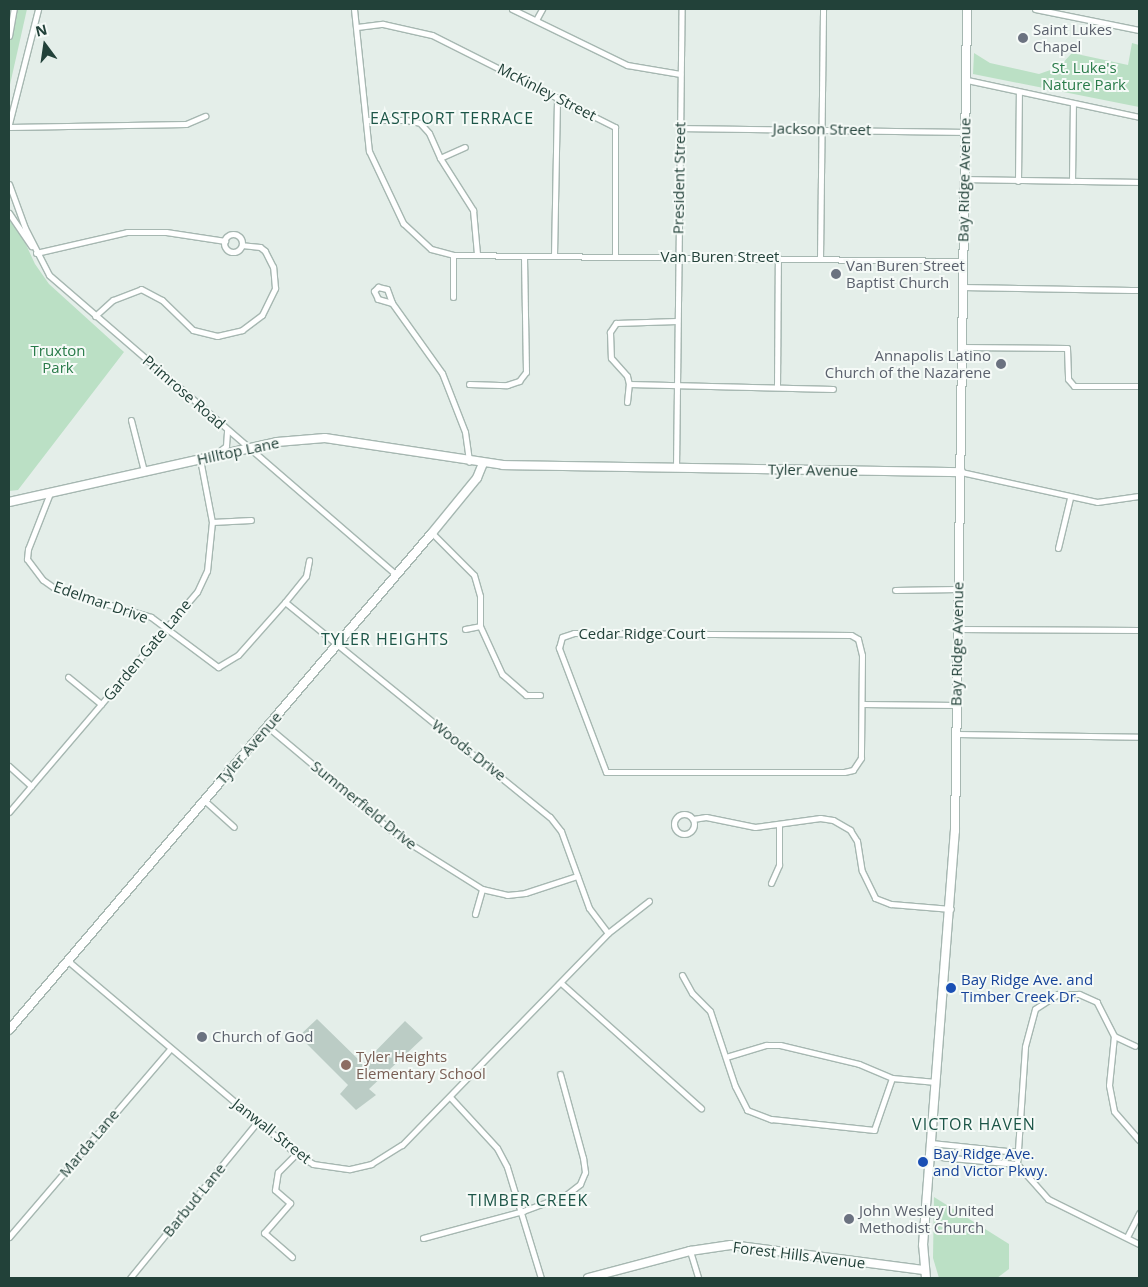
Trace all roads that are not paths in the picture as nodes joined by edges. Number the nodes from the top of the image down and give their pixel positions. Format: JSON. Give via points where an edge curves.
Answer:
{"nodes":[{"id":1,"x":14,"y":9,"type":"edge"},
{"id":2,"x":38,"y":9,"type":"edge"},
{"id":3,"x":354,"y":9,"type":"edge"},
{"id":4,"x":512,"y":9,"type":"edge"},
{"id":5,"x":542,"y":9,"type":"edge"},
{"id":6,"x":682,"y":9,"type":"edge"},
{"id":7,"x":823,"y":9,"type":"edge"},
{"id":8,"x":967,"y":9,"type":"edge"},
{"id":9,"x":1035,"y":9,"type":"edge"},
{"id":10,"x":1068,"y":9,"type":"edge"},
{"id":11,"x":1067,"y":16,"type":"junction"},
{"id":12,"x":536,"y":20,"type":"junction"},
{"id":13,"x":357,"y":27,"type":"junction"},
{"id":14,"x":1139,"y":30,"type":"edge"},
{"id":15,"x":9,"y":36,"type":"edge"},
{"id":16,"x":680,"y":74,"type":"junction"},
{"id":17,"x":967,"y":80,"type":"junction"},
{"id":18,"x":1019,"y":92,"type":"junction"},
{"id":19,"x":557,"y":97,"type":"junction"},
{"id":20,"x":1074,"y":103,"type":"junction"},
{"id":21,"x":205,"y":116,"type":"dead end"},
{"id":22,"x":1139,"y":117,"type":"edge"},
{"id":23,"x":366,"y":120,"type":"junction"},
{"id":24,"x":9,"y":125,"type":"edge"},
{"id":25,"x":680,"y":128,"type":"junction"},
{"id":26,"x":823,"y":129,"type":"junction"},
{"id":27,"x":965,"y":132,"type":"junction"},
{"id":28,"x":465,"y":147,"type":"dead end"},
{"id":29,"x":440,"y":158,"type":"junction"},
{"id":30,"x":964,"y":179,"type":"junction"},
{"id":31,"x":1018,"y":180,"type":"junction"},
{"id":32,"x":1072,"y":181,"type":"junction"},
{"id":33,"x":1139,"y":182,"type":"edge"},
{"id":34,"x":9,"y":184,"type":"edge"},
{"id":35,"x":9,"y":214,"type":"edge"},
{"id":36,"x":225,"y":240,"type":"junction"},
{"id":37,"x":242,"y":245,"type":"junction"},
{"id":38,"x":38,"y":254,"type":"junction"},
{"id":39,"x":477,"y":254,"type":"junction"},
{"id":40,"x":453,"y":255,"type":"junction"},
{"id":41,"x":524,"y":256,"type":"junction"},
{"id":42,"x":554,"y":256,"type":"junction"},
{"id":43,"x":615,"y":256,"type":"junction"},
{"id":44,"x":678,"y":257,"type":"junction"},
{"id":45,"x":778,"y":258,"type":"junction"},
{"id":46,"x":820,"y":258,"type":"junction"},
{"id":47,"x":962,"y":261,"type":"junction"},
{"id":48,"x":962,"y":288,"type":"junction"},
{"id":49,"x":1139,"y":290,"type":"edge"},
{"id":50,"x":453,"y":297,"type":"dead end"},
{"id":51,"x":392,"y":303,"type":"dead end"},
{"id":52,"x":94,"y":316,"type":"junction"},
{"id":53,"x":677,"y":321,"type":"junction"},
{"id":54,"x":962,"y":347,"type":"junction"},
{"id":55,"x":469,"y":384,"type":"dead end"},
{"id":56,"x":629,"y":384,"type":"junction"},
{"id":57,"x":677,"y":385,"type":"junction"},
{"id":58,"x":1139,"y":386,"type":"edge"},
{"id":59,"x":777,"y":387,"type":"junction"},
{"id":60,"x":833,"y":389,"type":"dead end"},
{"id":61,"x":627,"y":402,"type":"dead end"},
{"id":62,"x":131,"y":420,"type":"dead end"},
{"id":63,"x":227,"y":430,"type":"junction"},
{"id":64,"x":249,"y":448,"type":"junction"},
{"id":65,"x":214,"y":456,"type":"junction"},
{"id":66,"x":200,"y":459,"type":"junction"},
{"id":67,"x":469,"y":462,"type":"junction"},
{"id":68,"x":483,"y":463,"type":"junction"},
{"id":69,"x":676,"y":468,"type":"junction"},
{"id":70,"x":144,"y":471,"type":"junction"},
{"id":71,"x":961,"y":472,"type":"junction"},
{"id":72,"x":50,"y":493,"type":"junction"},
{"id":73,"x":1139,"y":496,"type":"edge"},
{"id":74,"x":1070,"y":498,"type":"junction"},
{"id":75,"x":9,"y":502,"type":"edge"},
{"id":76,"x":251,"y":520,"type":"dead end"},
{"id":77,"x":212,"y":522,"type":"junction"},
{"id":78,"x":432,"y":534,"type":"junction"},
{"id":79,"x":1058,"y":548,"type":"dead end"},
{"id":80,"x":309,"y":560,"type":"dead end"},
{"id":81,"x":395,"y":574,"type":"junction"},
{"id":82,"x":958,"y":589,"type":"junction"},
{"id":83,"x":895,"y":590,"type":"dead end"},
{"id":84,"x":285,"y":602,"type":"junction"},
{"id":85,"x":480,"y":626,"type":"junction"},
{"id":86,"x":166,"y":628,"type":"junction"},
{"id":87,"x":465,"y":629,"type":"dead end"},
{"id":88,"x":958,"y":629,"type":"junction"},
{"id":89,"x":1139,"y":630,"type":"edge"},
{"id":90,"x":336,"y":644,"type":"junction"},
{"id":91,"x":68,"y":678,"type":"dead end"},
{"id":92,"x":540,"y":695,"type":"dead end"},
{"id":93,"x":101,"y":704,"type":"junction"},
{"id":94,"x":862,"y":704,"type":"junction"},
{"id":95,"x":956,"y":705,"type":"junction"},
{"id":96,"x":268,"y":727,"type":"junction"},
{"id":97,"x":957,"y":734,"type":"junction"},
{"id":98,"x":1139,"y":737,"type":"edge"},
{"id":99,"x":9,"y":766,"type":"edge"},
{"id":100,"x":31,"y":786,"type":"junction"},
{"id":101,"x":204,"y":800,"type":"junction"},
{"id":102,"x":9,"y":812,"type":"edge"},
{"id":103,"x":693,"y":819,"type":"dead end"},
{"id":104,"x":779,"y":826,"type":"junction"},
{"id":105,"x":234,"y":827,"type":"dead end"},
{"id":106,"x":577,"y":876,"type":"junction"},
{"id":107,"x":771,"y":883,"type":"dead end"},
{"id":108,"x":482,"y":889,"type":"junction"},
{"id":109,"x":649,"y":901,"type":"dead end"},
{"id":110,"x":952,"y":909,"type":"junction"},
{"id":111,"x":475,"y":914,"type":"dead end"},
{"id":112,"x":608,"y":933,"type":"junction"},
{"id":113,"x":68,"y":961,"type":"junction"},
{"id":114,"x":682,"y":975,"type":"dead end"},
{"id":115,"x":561,"y":983,"type":"junction"},
{"id":116,"x":9,"y":1030,"type":"edge"},
{"id":117,"x":1114,"y":1036,"type":"junction"},
{"id":118,"x":1135,"y":1046,"type":"dead end"},
{"id":119,"x":170,"y":1049,"type":"junction"},
{"id":120,"x":726,"y":1057,"type":"junction"},
{"id":121,"x":560,"y":1074,"type":"dead end"},
{"id":122,"x":892,"y":1078,"type":"junction"},
{"id":123,"x":936,"y":1082,"type":"junction"},
{"id":124,"x":450,"y":1097,"type":"junction"},
{"id":125,"x":701,"y":1108,"type":"dead end"},
{"id":126,"x":258,"y":1121,"type":"junction"},
{"id":127,"x":1139,"y":1140,"type":"edge"},
{"id":128,"x":931,"y":1143,"type":"junction"},
{"id":129,"x":1017,"y":1152,"type":"junction"},
{"id":130,"x":296,"y":1154,"type":"junction"},
{"id":131,"x":930,"y":1156,"type":"junction"},
{"id":132,"x":1017,"y":1164,"type":"junction"},
{"id":133,"x":523,"y":1211,"type":"junction"},
{"id":134,"x":1139,"y":1213,"type":"edge"},
{"id":135,"x":9,"y":1237,"type":"edge"},
{"id":136,"x":1127,"y":1237,"type":"junction"},
{"id":137,"x":423,"y":1238,"type":"dead end"},
{"id":138,"x":1139,"y":1244,"type":"edge"},
{"id":139,"x":690,"y":1251,"type":"junction"},
{"id":140,"x":292,"y":1257,"type":"dead end"},
{"id":141,"x":923,"y":1270,"type":"junction"},
{"id":142,"x":130,"y":1278,"type":"edge"},
{"id":143,"x":541,"y":1278,"type":"edge"},
{"id":144,"x":588,"y":1278,"type":"edge"},
{"id":145,"x":698,"y":1278,"type":"edge"},
{"id":146,"x":926,"y":1278,"type":"edge"}],
"edges":[{"from":1,"to":15,"type":"street"},
{"from":2,"to":24,"type":"street"},
{"from":3,"to":13,"type":"street","name":"Van Buren Street"},
{"from":4,"to":12,"type":"street"},
{"from":5,"to":12,"type":"street"},
{"from":6,"to":16,"type":"street","name":"President Street"},
{"from":7,"to":26,"type":"street"},
{"from":8,"to":17,"type":"street","name":"Bay Ridge Avenue"},
{"from":9,"to":11,"type":"street"},
{"from":10,"to":11,"type":"street"},
{"from":11,"to":14,"type":"street"},
{"from":12,"to":16,"type":"street","via":[[626,65]]},
{"from":13,"to":19,"type":"street","name":"McKinley Street","via":[[383,24],[412,28]]},
{"from":13,"to":23,"type":"street","name":"Van Buren Street"},
{"from":16,"to":25,"type":"street","name":"President Street"},
{"from":17,"to":18,"type":"street"},
{"from":17,"to":27,"type":"street","name":"Bay Ridge Avenue"},
{"from":18,"to":20,"type":"street"},
{"from":18,"to":31,"type":"street"},
{"from":19,"to":42,"type":"street"},
{"from":19,"to":43,"type":"street","name":"McKinley Street","via":[[614,127]]},
{"from":20,"to":22,"type":"street"},
{"from":20,"to":32,"type":"street"},
{"from":21,"to":24,"type":"street","via":[[186,124]]},
{"from":23,"to":29,"type":"street","via":[[420,123],[429,133]]},
{"from":23,"to":40,"type":"street","name":"Van Buren Street","via":[[369,151],[403,223],[431,249]]},
{"from":25,"to":26,"type":"street","name":"Jackson Street"},
{"from":25,"to":44,"type":"street","name":"President Street"},
{"from":26,"to":27,"type":"street","name":"Jackson Street"},
{"from":26,"to":46,"type":"street"},
{"from":27,"to":30,"type":"street","name":"Bay Ridge Avenue"},
{"from":28,"to":29,"type":"street"},
{"from":29,"to":39,"type":"street","via":[[473,210]]},
{"from":30,"to":31,"type":"street"},
{"from":30,"to":47,"type":"street","name":"Bay Ridge Avenue"},
{"from":31,"to":32,"type":"street"},
{"from":32,"to":33,"type":"street"},
{"from":34,"to":38,"type":"street","name":"Primrose Road"},
{"from":35,"to":38,"type":"street"},
{"from":36,"to":37,"type":"street","via":[[234,234]]},
{"from":36,"to":37,"type":"street","via":[[230,251]]},
{"from":36,"to":38,"type":"street","via":[[166,232],[127,232]]},
{"from":37,"to":52,"type":"street","via":[[260,246],[265,251],[274,280],[269,305],[242,330],[217,336],[193,330],[156,295],[141,289],[113,300]]},
{"from":38,"to":52,"type":"street","name":"Primrose Road","via":[[49,275]]},
{"from":39,"to":40,"type":"street","name":"Van Buren Street"},
{"from":39,"to":41,"type":"street","name":"Van Buren Street"},
{"from":40,"to":50,"type":"street"},
{"from":41,"to":42,"type":"street","name":"Van Buren Street"},
{"from":41,"to":55,"type":"street","via":[[526,372],[518,381],[507,385]]},
{"from":42,"to":43,"type":"street","name":"Van Buren Street"},
{"from":43,"to":44,"type":"street","name":"Van Buren Street"},
{"from":44,"to":45,"type":"street","name":"Van Buren Street"},
{"from":44,"to":53,"type":"street","name":"President Street"},
{"from":45,"to":46,"type":"street","name":"Van Buren Street"},
{"from":45,"to":59,"type":"street"},
{"from":46,"to":47,"type":"street","name":"Van Buren Street"},
{"from":47,"to":48,"type":"street","name":"Bay Ridge Avenue"},
{"from":48,"to":49,"type":"street"},
{"from":48,"to":54,"type":"street","name":"Bay Ridge Avenue"},
{"from":51,"to":67,"type":"street","via":[[442,373],[465,432]]},
{"from":52,"to":63,"type":"street","name":"Primrose Road"},
{"from":53,"to":56,"type":"street","via":[[625,321],[613,328],[610,332],[611,358],[627,376]]},
{"from":53,"to":57,"type":"street","name":"President Street"},
{"from":54,"to":58,"type":"street","via":[[1067,348],[1068,379],[1074,386]]},
{"from":54,"to":71,"type":"street","name":"Bay Ridge Avenue"},
{"from":56,"to":57,"type":"street"},
{"from":56,"to":61,"type":"street"},
{"from":57,"to":59,"type":"street"},
{"from":57,"to":69,"type":"street","name":"President Street"},
{"from":59,"to":60,"type":"street"},
{"from":62,"to":70,"type":"street"},
{"from":63,"to":64,"type":"street","name":"Primrose Road"},
{"from":63,"to":65,"type":"street","via":[[226,446]]},
{"from":64,"to":65,"type":"street","name":"Hilltop Lane"},
{"from":64,"to":67,"type":"street","name":"Hilltop Lane","via":[[297,439],[338,438]]},
{"from":64,"to":81,"type":"street","name":"Primrose Road"},
{"from":65,"to":66,"type":"street","name":"Hilltop Lane"},
{"from":66,"to":70,"type":"street","name":"Hilltop Lane"},
{"from":66,"to":77,"type":"street","name":"Garden Gate Lane"},
{"from":67,"to":68,"type":"street","name":"Tyler Avenue"},
{"from":68,"to":69,"type":"street","name":"Tyler Avenue"},
{"from":68,"to":78,"type":"street","name":"Tyler Avenue","via":[[478,478]]},
{"from":69,"to":71,"type":"street","name":"Tyler Avenue"},
{"from":70,"to":72,"type":"street","name":"Hilltop Lane"},
{"from":71,"to":74,"type":"street","name":"Tyler Avenue"},
{"from":71,"to":82,"type":"street","name":"Bay Ridge Avenue"},
{"from":72,"to":75,"type":"street","name":"Hilltop Lane"},
{"from":72,"to":86,"type":"street","name":"Edelmar Drive","via":[[28,549],[27,559],[34,572],[56,588],[135,611]]},
{"from":73,"to":74,"type":"street","name":"Tyler Avenue","via":[[1106,502]]},
{"from":74,"to":79,"type":"street"},
{"from":76,"to":77,"type":"street"},
{"from":77,"to":86,"type":"street","name":"Garden Gate Lane","via":[[207,571],[196,592]]},
{"from":78,"to":81,"type":"street","name":"Tyler Avenue"},
{"from":78,"to":85,"type":"street","via":[[474,575],[480,596]]},
{"from":80,"to":84,"type":"street","name":"Edelmar Drive","via":[[306,576]]},
{"from":81,"to":90,"type":"street","name":"Tyler Avenue"},
{"from":82,"to":83,"type":"street"},
{"from":82,"to":88,"type":"street","name":"Bay Ridge Avenue"},
{"from":84,"to":86,"type":"street","name":"Edelmar Drive","via":[[227,665],[211,665]]},
{"from":84,"to":90,"type":"street","name":"Woods Drive"},
{"from":85,"to":87,"type":"street"},
{"from":85,"to":92,"type":"street","via":[[502,674],[526,695]]},
{"from":86,"to":93,"type":"street","name":"Garden Gate Lane"},
{"from":88,"to":89,"type":"street"},
{"from":88,"to":95,"type":"street","name":"Bay Ridge Avenue"},
{"from":90,"to":96,"type":"street","name":"Tyler Avenue"},
{"from":90,"to":106,"type":"street","name":"Woods Drive","via":[[550,817],[560,831]]},
{"from":91,"to":93,"type":"street"},
{"from":93,"to":100,"type":"street","name":"Garden Gate Lane"},
{"from":94,"to":94,"type":"street","name":"Cedar Ridge Court","via":[[862,655],[858,639],[851,634],[574,632],[562,637],[559,648],[606,772],[853,770],[861,758]]},
{"from":94,"to":95,"type":"street"},
{"from":95,"to":97,"type":"street","name":"Bay Ridge Avenue"},
{"from":96,"to":101,"type":"street","name":"Tyler Avenue"},
{"from":96,"to":108,"type":"street","name":"Summerfield Drive","via":[[398,836]]},
{"from":97,"to":98,"type":"street"},
{"from":97,"to":110,"type":"street","name":"Bay Ridge Avenue"},
{"from":99,"to":100,"type":"street"},
{"from":100,"to":102,"type":"street","name":"Garden Gate Lane"},
{"from":101,"to":105,"type":"street"},
{"from":101,"to":113,"type":"street","name":"Tyler Avenue"},
{"from":103,"to":104,"type":"street"},
{"from":104,"to":107,"type":"street","via":[[778,865]]},
{"from":104,"to":110,"type":"street","via":[[820,818],[834,820],[850,830],[857,841],[862,871],[875,898],[891,904]]},
{"from":106,"to":108,"type":"street","name":"Summerfield Drive","via":[[525,893],[507,894]]},
{"from":106,"to":112,"type":"street","name":"Woods Drive","via":[[589,908]]},
{"from":108,"to":111,"type":"street"},
{"from":109,"to":112,"type":"street"},
{"from":110,"to":123,"type":"street","name":"Bay Ridge Avenue"},
{"from":112,"to":115,"type":"street","name":"Janwall Street"},
{"from":113,"to":116,"type":"street","name":"Tyler Avenue"},
{"from":113,"to":119,"type":"street","name":"Janwall Street"},
{"from":114,"to":120,"type":"street","via":[[692,993],[710,1011]]},
{"from":115,"to":124,"type":"street","name":"Janwall Street"},
{"from":115,"to":125,"type":"street"},
{"from":117,"to":118,"type":"street"},
{"from":117,"to":127,"type":"street","via":[[1109,1085],[1114,1111]]},
{"from":117,"to":129,"type":"street","via":[[1097,1002],[1079,994],[1058,994],[1035,1009],[1025,1047]]},
{"from":119,"to":126,"type":"street","name":"Janwall Street"},
{"from":119,"to":135,"type":"street","name":"Marda Lane"},
{"from":120,"to":122,"type":"street","via":[[766,1045],[780,1045],[859,1064]]},
{"from":120,"to":122,"type":"street","via":[[747,1110],[771,1119],[848,1129],[874,1130]]},
{"from":121,"to":133,"type":"street","via":[[582,1158],[584,1178],[566,1196]]},
{"from":122,"to":123,"type":"street"},
{"from":123,"to":128,"type":"street","name":"Bay Ridge Avenue"},
{"from":124,"to":130,"type":"street","name":"Janwall Street","via":[[402,1146],[371,1164],[332,1169]]},
{"from":124,"to":133,"type":"street","via":[[496,1148],[515,1184]]},
{"from":126,"to":130,"type":"street","name":"Janwall Street"},
{"from":126,"to":142,"type":"street","name":"Barbud Lane"},
{"from":128,"to":129,"type":"street"},
{"from":128,"to":131,"type":"street","name":"Bay Ridge Avenue"},
{"from":129,"to":132,"type":"street"},
{"from":130,"to":140,"type":"street","via":[[278,1172],[276,1190],[290,1203],[264,1233]]},
{"from":131,"to":132,"type":"street"},
{"from":131,"to":141,"type":"street","name":"Bay Ridge Avenue"},
{"from":132,"to":136,"type":"street","via":[[1048,1199]]},
{"from":133,"to":137,"type":"street"},
{"from":133,"to":143,"type":"street"},
{"from":134,"to":136,"type":"street"},
{"from":136,"to":138,"type":"street"},
{"from":139,"to":141,"type":"street","name":"Forest Hills Avenue","via":[[731,1246],[761,1247]]},
{"from":139,"to":144,"type":"street","name":"Forest Hills Avenue"},
{"from":139,"to":145,"type":"street"},
{"from":141,"to":146,"type":"street","name":"Bay Ridge Avenue"}]}
